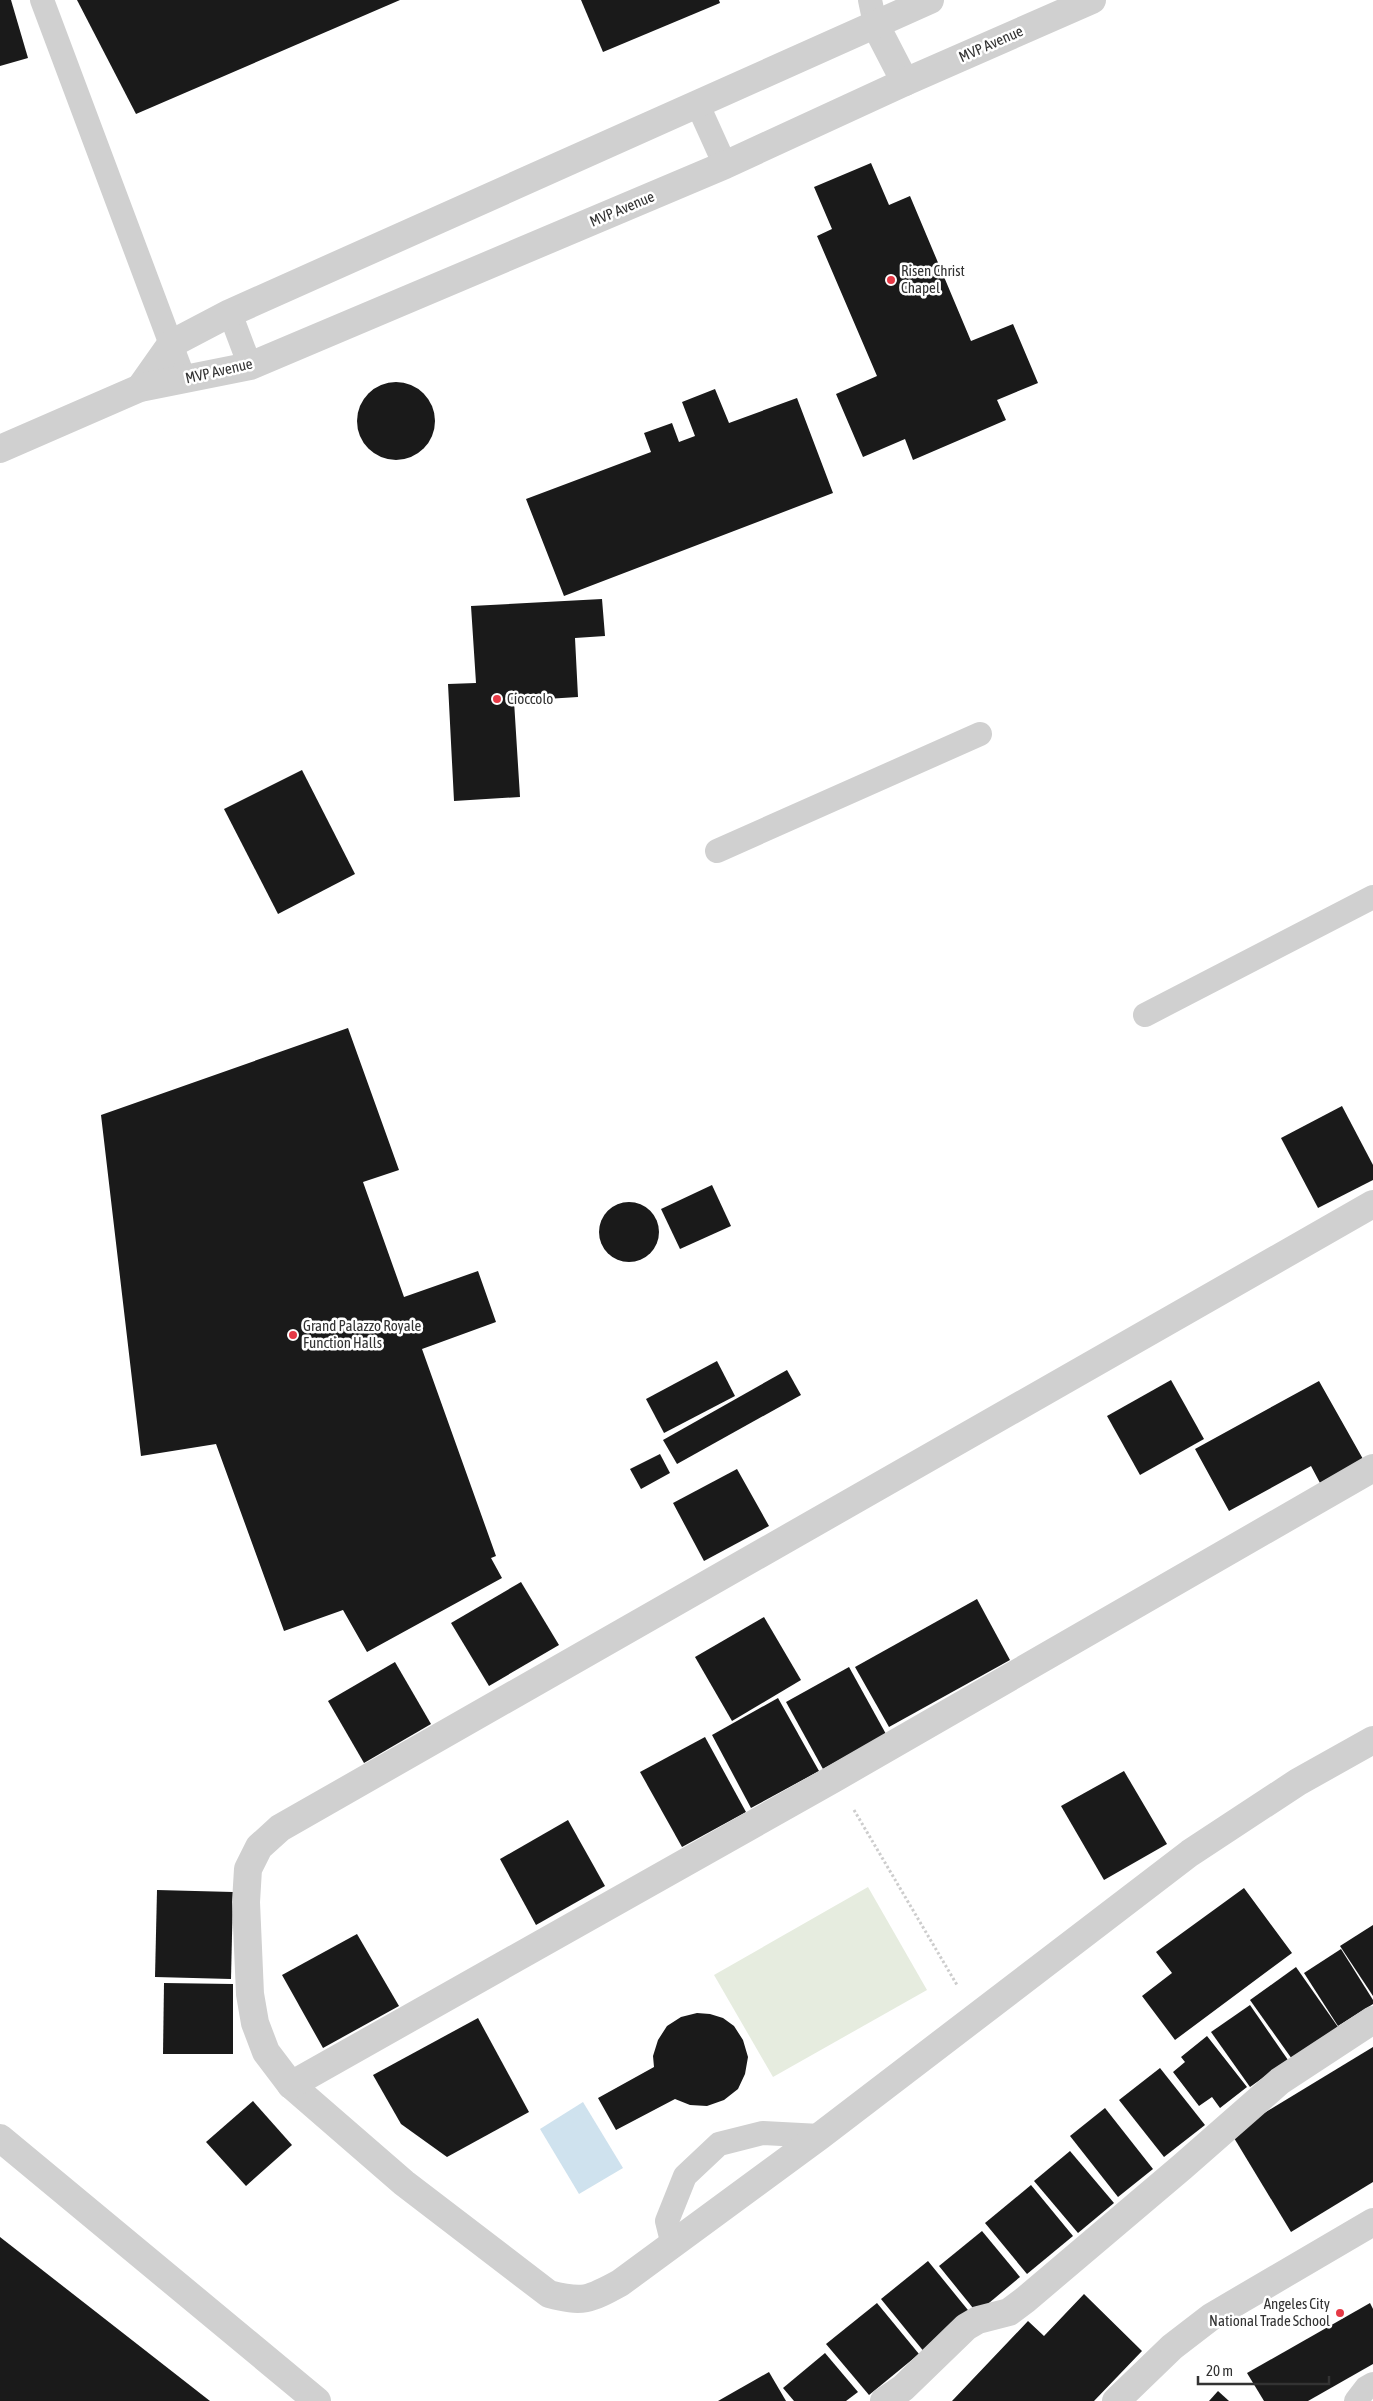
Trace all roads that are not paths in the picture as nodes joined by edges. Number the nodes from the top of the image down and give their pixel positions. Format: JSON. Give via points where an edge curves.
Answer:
{"nodes":[{"id":1,"x":42,"y":0,"type":"edge"},
{"id":2,"x":930,"y":0,"type":"edge"},
{"id":3,"x":1092,"y":0,"type":"edge"},
{"id":4,"x":873,"y":12,"type":"edge"},
{"id":5,"x":905,"y":82,"type":"junction"},
{"id":6,"x":697,"y":104,"type":"junction"},
{"id":7,"x":725,"y":166,"type":"junction"},
{"id":8,"x":230,"y":313,"type":"junction"},
{"id":9,"x":171,"y":344,"type":"junction"},
{"id":10,"x":250,"y":366,"type":"junction"},
{"id":11,"x":184,"y":379,"type":"junction"},
{"id":12,"x":140,"y":388,"type":"junction"},
{"id":13,"x":0,"y":449,"type":"edge"},
{"id":14,"x":980,"y":734,"type":"dead end"},
{"id":15,"x":717,"y":851,"type":"dead end"},
{"id":16,"x":1373,"y":897,"type":"edge"},
{"id":17,"x":1145,"y":1015,"type":"dead end"},
{"id":18,"x":1373,"y":1204,"type":"edge"},
{"id":19,"x":1373,"y":1468,"type":"edge"},
{"id":20,"x":1373,"y":1740,"type":"edge"},
{"id":21,"x":1373,"y":2020,"type":"edge"},
{"id":22,"x":291,"y":2085,"type":"junction"},
{"id":23,"x":820,"y":2136,"type":"junction"},
{"id":24,"x":0,"y":2138,"type":"edge"},
{"id":25,"x":1373,"y":2222,"type":"edge"},
{"id":26,"x":673,"y":2245,"type":"junction"},
{"id":27,"x":1373,"y":2384,"type":"edge"},
{"id":28,"x":317,"y":2401,"type":"edge"},
{"id":29,"x":884,"y":2401,"type":"edge"},
{"id":30,"x":1116,"y":2401,"type":"edge"},
{"id":31,"x":1356,"y":2401,"type":"edge"}],
"edges":[{"from":1,"to":9,"type":"lane"},
{"from":2,"to":4,"type":"street"},
{"from":3,"to":5,"type":"street","name":"MVP Avenue"},
{"from":4,"to":5,"type":"street"},
{"from":4,"to":6,"type":"street"},
{"from":5,"to":7,"type":"street","name":"MVP Avenue"},
{"from":6,"to":7,"type":"lane"},
{"from":6,"to":8,"type":"street"},
{"from":7,"to":10,"type":"street","name":"MVP Avenue"},
{"from":8,"to":9,"type":"street"},
{"from":8,"to":10,"type":"lane"},
{"from":9,"to":11,"type":"lane"},
{"from":9,"to":12,"type":"street"},
{"from":10,"to":11,"type":"street","name":"MVP Avenue"},
{"from":11,"to":12,"type":"street","name":"MVP Avenue"},
{"from":12,"to":13,"type":"street","name":"MVP Avenue"},
{"from":14,"to":15,"type":"lane"},
{"from":16,"to":17,"type":"lane"},
{"from":18,"to":22,"type":"street","via":[[280,1828],[259,1847],[248,1869],[246,1911],[250,1994],[256,2023],[266,2052]]},
{"from":19,"to":22,"type":"street","via":[[835,1778]]},
{"from":20,"to":23,"type":"street","via":[[1298,1782],[1190,1853]]},
{"from":21,"to":29,"type":"street","via":[[1280,2081],[1025,2300],[1009,2312],[984,2318],[966,2327],[903,2388]]},
{"from":22,"to":26,"type":"street","via":[[404,2183],[549,2294],[574,2301],[598,2295]]},
{"from":23,"to":26,"type":"street"},
{"from":23,"to":26,"type":"lane","via":[[763,2133],[719,2144],[685,2176],[667,2221]]},
{"from":24,"to":28,"type":"street"},
{"from":25,"to":30,"type":"street","via":[[1212,2317],[1172,2346]]},
{"from":27,"to":31,"type":"lane"}]}
